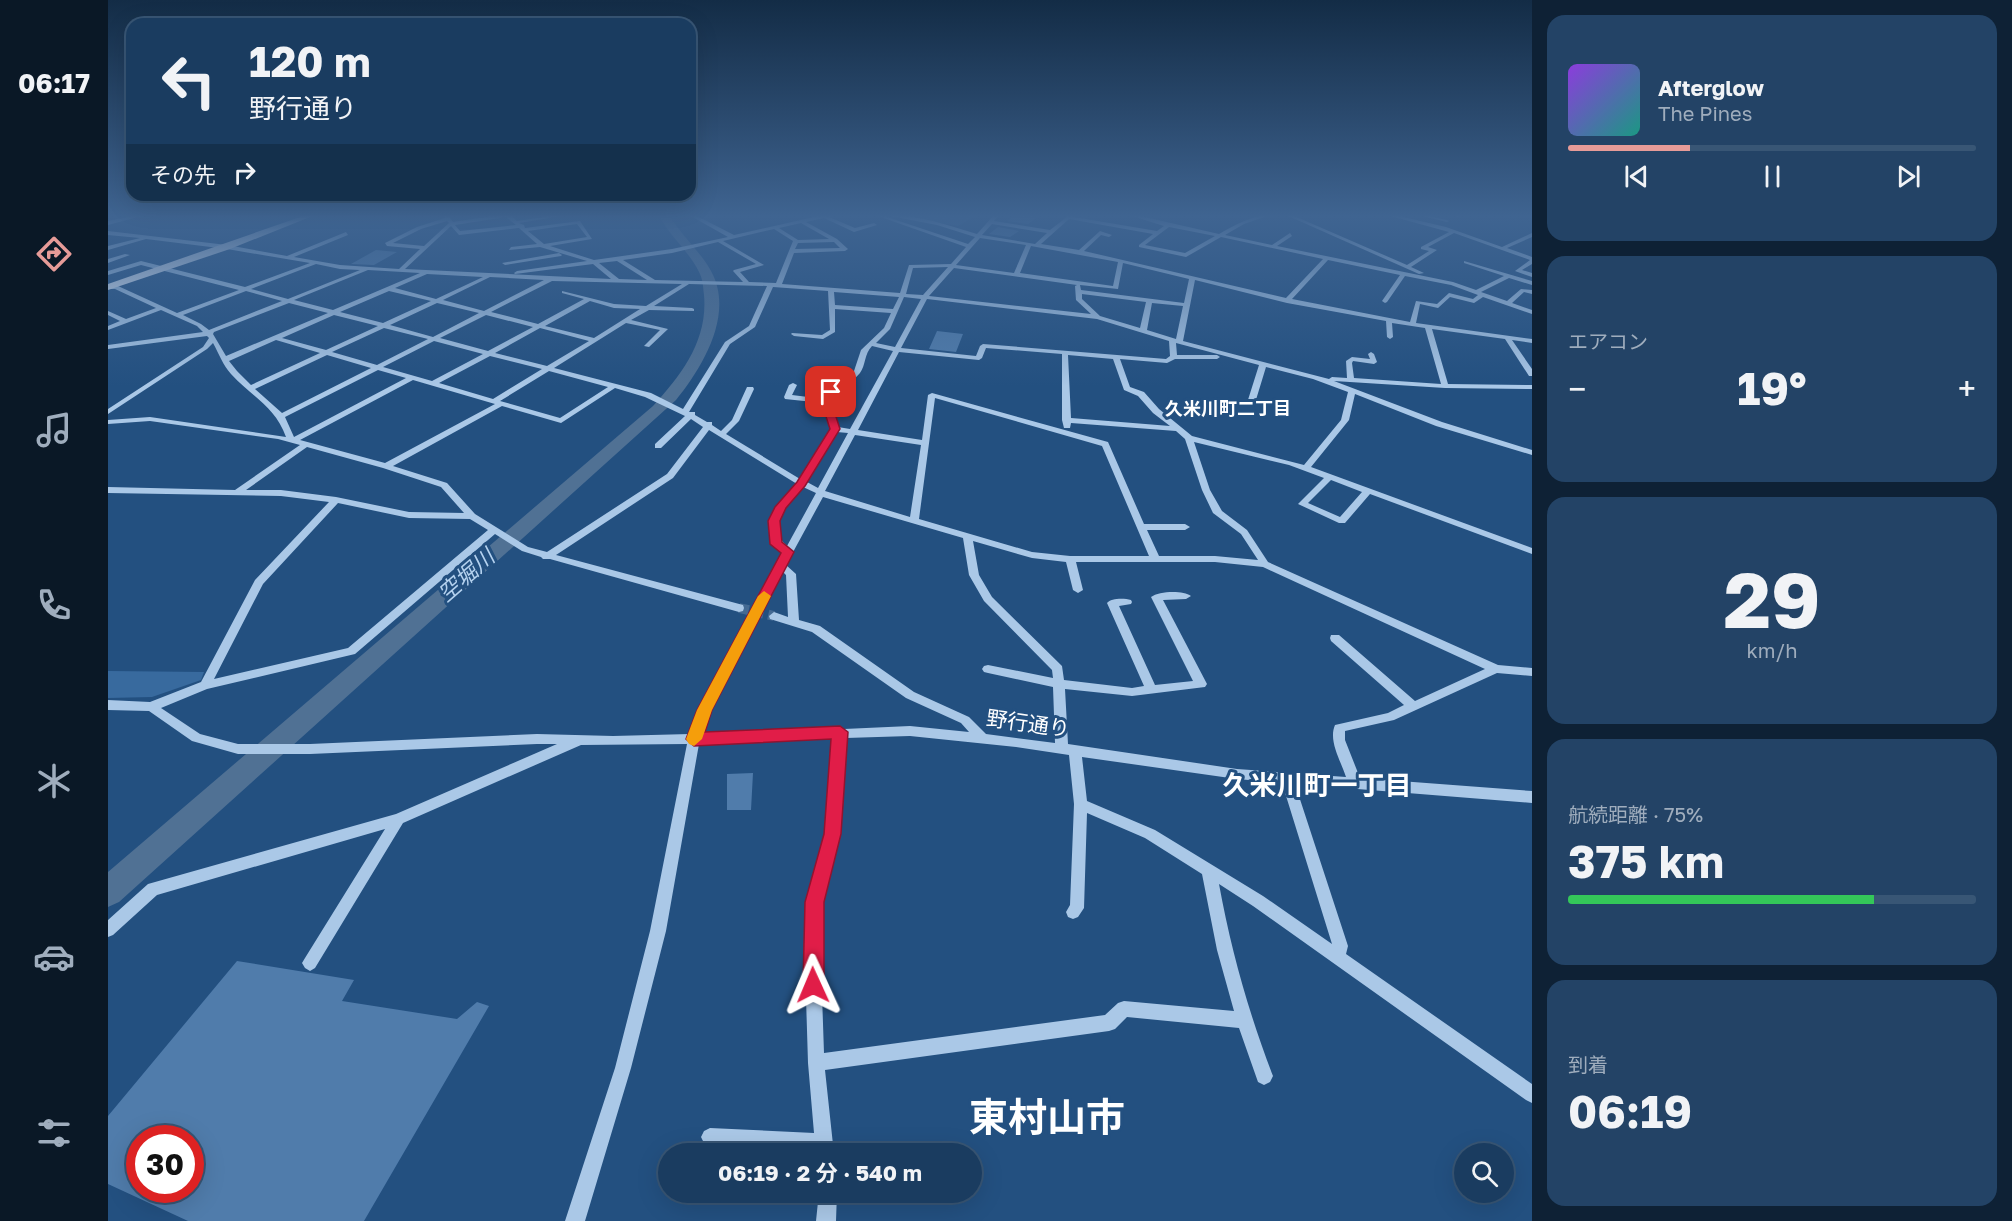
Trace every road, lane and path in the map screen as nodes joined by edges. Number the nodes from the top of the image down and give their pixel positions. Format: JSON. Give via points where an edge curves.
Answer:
{"nodes":[{"id":1,"x":152,"y":272,"type":"edge"},
{"id":2,"x":180,"y":272,"type":"edge"},
{"id":3,"x":292,"y":272,"type":"edge"},
{"id":4,"x":361,"y":272,"type":"edge"},
{"id":5,"x":428,"y":272,"type":"joint"},
{"id":6,"x":520,"y":272,"type":"edge"},
{"id":7,"x":606,"y":272,"type":"edge"},
{"id":8,"x":639,"y":272,"type":"edge"},
{"id":9,"x":737,"y":272,"type":"edge"},
{"id":10,"x":782,"y":272,"type":"edge"},
{"id":11,"x":909,"y":272,"type":"edge"},
{"id":12,"x":945,"y":272,"type":"edge"},
{"id":13,"x":994,"y":272,"type":"edge"},
{"id":14,"x":1017,"y":272,"type":"edge"},
{"id":15,"x":1119,"y":272,"type":"edge"},
{"id":16,"x":1167,"y":272,"type":"edge"},
{"id":17,"x":1314,"y":272,"type":"edge"},
{"id":18,"x":1393,"y":272,"type":"edge"},
{"id":19,"x":1420,"y":272,"type":"edge"},
{"id":20,"x":1494,"y":272,"type":"edge"},
{"id":21,"x":1403,"y":274,"type":"junction"},
{"id":22,"x":1016,"y":275,"type":"junction"},
{"id":23,"x":490,"y":276,"type":"junction"},
{"id":24,"x":1508,"y":276,"type":"junction"},
{"id":25,"x":1192,"y":278,"type":"junction"},
{"id":26,"x":552,"y":279,"type":"junction"},
{"id":27,"x":586,"y":281,"type":"junction"},
{"id":28,"x":619,"y":282,"type":"junction"},
{"id":29,"x":656,"y":283,"type":"junction"},
{"id":30,"x":1077,"y":283,"type":"junction"},
{"id":31,"x":1532,"y":283,"type":"edge"},
{"id":32,"x":686,"y":284,"type":"junction"},
{"id":33,"x":1453,"y":284,"type":"junction"},
{"id":34,"x":748,"y":285,"type":"junction"},
{"id":35,"x":775,"y":285,"type":"junction"},
{"id":36,"x":108,"y":287,"type":"edge"},
{"id":37,"x":246,"y":289,"type":"junction"},
{"id":38,"x":390,"y":289,"type":"junction"},
{"id":39,"x":831,"y":291,"type":"junction"},
{"id":40,"x":1078,"y":292,"type":"junction"},
{"id":41,"x":1532,"y":292,"type":"edge"},
{"id":42,"x":1480,"y":293,"type":"junction"},
{"id":43,"x":902,"y":296,"type":"junction"},
{"id":44,"x":925,"y":297,"type":"junction"},
{"id":45,"x":589,"y":299,"type":"junction"},
{"id":46,"x":290,"y":300,"type":"junction"},
{"id":47,"x":1150,"y":300,"type":"junction"},
{"id":48,"x":437,"y":301,"type":"junction"},
{"id":49,"x":1287,"y":301,"type":"junction"},
{"id":50,"x":1385,"y":301,"type":"dead end"},
{"id":51,"x":1507,"y":304,"type":"junction"},
{"id":52,"x":1187,"y":305,"type":"junction"},
{"id":53,"x":832,"y":307,"type":"junction"},
{"id":54,"x":161,"y":308,"type":"junction"},
{"id":55,"x":645,"y":309,"type":"junction"},
{"id":56,"x":692,"y":310,"type":"dead end"},
{"id":57,"x":894,"y":311,"type":"junction"},
{"id":58,"x":336,"y":312,"type":"junction"},
{"id":59,"x":1532,"y":312,"type":"edge"},
{"id":60,"x":108,"y":313,"type":"edge"},
{"id":61,"x":486,"y":313,"type":"junction"},
{"id":62,"x":177,"y":315,"type":"junction"},
{"id":63,"x":1098,"y":316,"type":"junction"},
{"id":64,"x":125,"y":321,"type":"junction"},
{"id":65,"x":626,"y":321,"type":"junction"},
{"id":66,"x":1389,"y":321,"type":"junction"},
{"id":67,"x":385,"y":325,"type":"junction"},
{"id":68,"x":1412,"y":325,"type":"junction"},
{"id":69,"x":539,"y":326,"type":"junction"},
{"id":70,"x":1428,"y":327,"type":"junction"},
{"id":71,"x":108,"y":328,"type":"edge"},
{"id":72,"x":1143,"y":331,"type":"junction"},
{"id":73,"x":211,"y":334,"type":"junction"},
{"id":74,"x":794,"y":334,"type":"dead end"},
{"id":75,"x":1390,"y":337,"type":"dead end"},
{"id":76,"x":276,"y":338,"type":"junction"},
{"id":77,"x":436,"y":338,"type":"junction"},
{"id":78,"x":1507,"y":338,"type":"junction"},
{"id":79,"x":595,"y":340,"type":"junction"},
{"id":80,"x":1532,"y":341,"type":"edge"},
{"id":81,"x":1175,"y":342,"type":"junction"},
{"id":82,"x":871,"y":344,"type":"junction"},
{"id":83,"x":647,"y":346,"type":"dead end"},
{"id":84,"x":108,"y":347,"type":"edge"},
{"id":85,"x":897,"y":350,"type":"junction"},
{"id":86,"x":326,"y":352,"type":"junction"},
{"id":87,"x":490,"y":353,"type":"junction"},
{"id":88,"x":1065,"y":354,"type":"junction"},
{"id":89,"x":1371,"y":354,"type":"dead end"},
{"id":90,"x":1174,"y":357,"type":"junction"},
{"id":91,"x":1232,"y":357,"type":"junction"},
{"id":92,"x":1116,"y":358,"type":"junction"},
{"id":93,"x":224,"y":360,"type":"junction"},
{"id":94,"x":1263,"y":364,"type":"junction"},
{"id":95,"x":378,"y":367,"type":"junction"},
{"id":96,"x":549,"y":368,"type":"junction"},
{"id":97,"x":1532,"y":374,"type":"edge"},
{"id":98,"x":413,"y":377,"type":"junction"},
{"id":99,"x":1316,"y":377,"type":"junction"},
{"id":100,"x":1351,"y":381,"type":"junction"},
{"id":101,"x":434,"y":383,"type":"junction"},
{"id":102,"x":615,"y":385,"type":"junction"},
{"id":103,"x":793,"y":385,"type":"dead end"},
{"id":104,"x":1445,"y":386,"type":"junction"},
{"id":105,"x":1532,"y":387,"type":"edge"},
{"id":106,"x":251,"y":388,"type":"junction"},
{"id":107,"x":750,"y":389,"type":"dead end"},
{"id":108,"x":1352,"y":391,"type":"junction"},
{"id":109,"x":826,"y":401,"type":"junction"},
{"id":110,"x":499,"y":402,"type":"junction"},
{"id":111,"x":1251,"y":403,"type":"dead end"},
{"id":112,"x":108,"y":412,"type":"edge"},
{"id":113,"x":689,"y":413,"type":"junction"},
{"id":114,"x":282,"y":416,"type":"junction"},
{"id":115,"x":1066,"y":420,"type":"junction"},
{"id":116,"x":108,"y":422,"type":"edge"},
{"id":117,"x":709,"y":424,"type":"junction"},
{"id":118,"x":835,"y":429,"type":"junction"},
{"id":119,"x":1178,"y":429,"type":"junction"},
{"id":120,"x":853,"y":431,"type":"junction"},
{"id":121,"x":723,"y":433,"type":"junction"},
{"id":122,"x":1067,"y":433,"type":"junction"},
{"id":123,"x":1189,"y":438,"type":"junction"},
{"id":124,"x":293,"y":440,"type":"junction"},
{"id":125,"x":926,"y":443,"type":"junction"},
{"id":126,"x":307,"y":444,"type":"junction"},
{"id":127,"x":658,"y":446,"type":"dead end"},
{"id":128,"x":1532,"y":453,"type":"edge"},
{"id":129,"x":386,"y":466,"type":"junction"},
{"id":130,"x":1306,"y":468,"type":"junction"},
{"id":131,"x":1328,"y":478,"type":"junction"},
{"id":132,"x":801,"y":484,"type":"junction"},
{"id":133,"x":108,"y":490,"type":"edge"},
{"id":134,"x":237,"y":492,"type":"junction"},
{"id":135,"x":1367,"y":492,"type":"junction"},
{"id":136,"x":820,"y":493,"type":"junction"},
{"id":137,"x":336,"y":500,"type":"junction"},
{"id":138,"x":472,"y":516,"type":"junction"},
{"id":139,"x":914,"y":522,"type":"junction"},
{"id":140,"x":1185,"y":527,"type":"dead end"},
{"id":141,"x":1141,"y":528,"type":"junction"},
{"id":142,"x":494,"y":532,"type":"junction"},
{"id":143,"x":968,"y":538,"type":"junction"},
{"id":144,"x":1532,"y":551,"type":"edge"},
{"id":145,"x":788,"y":552,"type":"junction"},
{"id":146,"x":546,"y":557,"type":"junction"},
{"id":147,"x":1070,"y":559,"type":"junction"},
{"id":148,"x":1155,"y":559,"type":"junction"},
{"id":149,"x":1265,"y":564,"type":"junction"},
{"id":150,"x":781,"y":566,"type":"junction"},
{"id":151,"x":1077,"y":590,"type":"dead end"},
{"id":152,"x":1186,"y":596,"type":"dead end"},
{"id":153,"x":1127,"y":602,"type":"dead end"},
{"id":154,"x":739,"y":608,"type":"tunnel mouth"},
{"id":155,"x":774,"y":616,"type":"tunnel mouth"},
{"id":156,"x":794,"y":620,"type":"junction"},
{"id":157,"x":1335,"y":639,"type":"dead end"},
{"id":158,"x":987,"y":669,"type":"dead end"},
{"id":159,"x":1496,"y":669,"type":"junction"},
{"id":160,"x":1532,"y":672,"type":"edge"},
{"id":161,"x":1060,"y":684,"type":"junction"},
{"id":162,"x":205,"y":685,"type":"junction"},
{"id":163,"x":1151,"y":688,"type":"junction"},
{"id":164,"x":108,"y":705,"type":"edge"},
{"id":165,"x":1413,"y":706,"type":"junction"},
{"id":166,"x":151,"y":707,"type":"junction"},
{"id":167,"x":840,"y":732,"type":"junction"},
{"id":168,"x":981,"y":737,"type":"junction"},
{"id":169,"x":694,"y":739,"type":"junction"},
{"id":170,"x":581,"y":740,"type":"junction"},
{"id":171,"x":1069,"y":750,"type":"junction"},
{"id":172,"x":1287,"y":778,"type":"junction"},
{"id":173,"x":1355,"y":783,"type":"junction"},
{"id":174,"x":1532,"y":797,"type":"edge"},
{"id":175,"x":1081,"y":804,"type":"junction"},
{"id":176,"x":398,"y":819,"type":"junction"},
{"id":177,"x":1209,"y":871,"type":"junction"},
{"id":178,"x":1073,"y":912,"type":"dead end"},
{"id":179,"x":108,"y":930,"type":"edge"},
{"id":180,"x":1338,"y":956,"type":"junction"},
{"id":181,"x":310,"y":963,"type":"dead end"},
{"id":182,"x":1243,"y":1020,"type":"junction"},
{"id":183,"x":816,"y":1063,"type":"junction"},
{"id":184,"x":1264,"y":1077,"type":"dead end"},
{"id":185,"x":1532,"y":1094,"type":"edge"},
{"id":186,"x":710,"y":1137,"type":"dead end"},
{"id":187,"x":772,"y":1143,"type":"edge"},
{"id":188,"x":824,"y":1143,"type":"edge"},
{"id":189,"x":827,"y":1203,"type":"edge"},
{"id":190,"x":575,"y":1221,"type":"edge"},
{"id":191,"x":826,"y":1221,"type":"edge"}],
"edges":[{"from":1,"to":36,"type":"main road"},
{"from":2,"to":37,"type":"street"},
{"from":3,"to":37,"type":"street"},
{"from":4,"to":46,"type":"street"},
{"from":5,"to":23,"type":"street"},
{"from":5,"to":38,"type":"street"},
{"from":6,"to":23,"type":"street"},
{"from":7,"to":28,"type":"street"},
{"from":8,"to":29,"type":"street"},
{"from":9,"to":34,"type":"street"},
{"from":10,"to":35,"type":"street"},
{"from":11,"to":43,"type":"street"},
{"from":12,"to":44,"type":"street"},
{"from":13,"to":22,"type":"street"},
{"from":14,"to":22,"type":"street"},
{"from":15,"to":30,"type":"street","via":[[1116,288]]},
{"from":16,"to":25,"type":"street"},
{"from":17,"to":49,"type":"street"},
{"from":18,"to":21,"type":"street"},
{"from":19,"to":33,"type":"street"},
{"from":20,"to":24,"type":"street"},
{"from":21,"to":33,"type":"street"},
{"from":21,"to":50,"type":"street"},
{"from":22,"to":30,"type":"street"},
{"from":23,"to":26,"type":"street"},
{"from":23,"to":48,"type":"street"},
{"from":24,"to":31,"type":"street"},
{"from":24,"to":42,"type":"street"},
{"from":25,"to":49,"type":"street"},
{"from":25,"to":52,"type":"street"},
{"from":26,"to":27,"type":"street"},
{"from":26,"to":61,"type":"street"},
{"from":27,"to":28,"type":"street"},
{"from":27,"to":45,"type":"street","via":[[564,292]]},
{"from":28,"to":29,"type":"street"},
{"from":29,"to":32,"type":"street"},
{"from":30,"to":40,"type":"street"},
{"from":32,"to":34,"type":"street"},
{"from":32,"to":55,"type":"street"},
{"from":33,"to":42,"type":"street"},
{"from":34,"to":35,"type":"street"},
{"from":35,"to":39,"type":"street"},
{"from":35,"to":113,"type":"street","via":[[752,327],[727,343]]},
{"from":36,"to":54,"type":"street"},
{"from":37,"to":46,"type":"street"},
{"from":37,"to":62,"type":"street"},
{"from":38,"to":48,"type":"street"},
{"from":38,"to":58,"type":"street"},
{"from":39,"to":43,"type":"street"},
{"from":39,"to":53,"type":"street"},
{"from":40,"to":47,"type":"street"},
{"from":40,"to":63,"type":"street","via":[[1084,306]]},
{"from":41,"to":51,"type":"street","via":[[1523,290]]},
{"from":42,"to":51,"type":"street"},
{"from":42,"to":68,"type":"street","via":[[1474,301],[1449,295],[1438,306],[1418,302]]},
{"from":43,"to":44,"type":"street"},
{"from":43,"to":57,"type":"street"},
{"from":44,"to":63,"type":"street"},
{"from":44,"to":85,"type":"street"},
{"from":45,"to":55,"type":"street"},
{"from":45,"to":69,"type":"street"},
{"from":46,"to":58,"type":"street"},
{"from":46,"to":73,"type":"street"},
{"from":47,"to":52,"type":"street"},
{"from":47,"to":72,"type":"street"},
{"from":48,"to":61,"type":"street"},
{"from":48,"to":67,"type":"street"},
{"from":49,"to":66,"type":"street"},
{"from":51,"to":59,"type":"street"},
{"from":52,"to":81,"type":"street"},
{"from":53,"to":57,"type":"street"},
{"from":53,"to":74,"type":"street","via":[[833,331],[823,337]]},
{"from":54,"to":62,"type":"street"},
{"from":54,"to":64,"type":"street"},
{"from":55,"to":56,"type":"street"},
{"from":55,"to":65,"type":"street"},
{"from":57,"to":82,"type":"street","via":[[887,329]]},
{"from":58,"to":67,"type":"street"},
{"from":58,"to":76,"type":"street"},
{"from":60,"to":64,"type":"street"},
{"from":61,"to":69,"type":"street"},
{"from":61,"to":77,"type":"street"},
{"from":62,"to":73,"type":"street"},
{"from":63,"to":72,"type":"street"},
{"from":64,"to":71,"type":"street"},
{"from":65,"to":79,"type":"street"},
{"from":65,"to":83,"type":"street","via":[[665,329]]},
{"from":66,"to":68,"type":"street"},
{"from":66,"to":75,"type":"street"},
{"from":67,"to":77,"type":"street"},
{"from":67,"to":86,"type":"street"},
{"from":68,"to":70,"type":"street"},
{"from":69,"to":79,"type":"street"},
{"from":69,"to":87,"type":"street"},
{"from":70,"to":78,"type":"street"},
{"from":70,"to":104,"type":"street"},
{"from":72,"to":81,"type":"street"},
{"from":73,"to":84,"type":"street"},
{"from":73,"to":93,"type":"street"},
{"from":73,"to":112,"type":"street","via":[[205,348]]},
{"from":76,"to":86,"type":"street"},
{"from":76,"to":93,"type":"street"},
{"from":77,"to":87,"type":"street"},
{"from":77,"to":95,"type":"street"},
{"from":78,"to":80,"type":"street"},
{"from":78,"to":97,"type":"street"},
{"from":79,"to":96,"type":"street"},
{"from":81,"to":90,"type":"street"},
{"from":81,"to":91,"type":"street"},
{"from":82,"to":85,"type":"street"},
{"from":82,"to":109,"type":"street","via":[[864,351],[857,372],[831,392]]},
{"from":85,"to":88,"type":"street","via":[[979,358],[983,346]]},
{"from":85,"to":120,"type":"street"},
{"from":86,"to":95,"type":"street"},
{"from":86,"to":106,"type":"street"},
{"from":87,"to":96,"type":"street"},
{"from":87,"to":101,"type":"street"},
{"from":88,"to":92,"type":"street"},
{"from":88,"to":115,"type":"street"},
{"from":89,"to":100,"type":"street","via":[[1374,362],[1348,362]]},
{"from":90,"to":91,"type":"street"},
{"from":90,"to":92,"type":"street","via":[[1167,361]]},
{"from":91,"to":94,"type":"street"},
{"from":92,"to":119,"type":"street","via":[[1127,388],[1141,394]]},
{"from":93,"to":106,"type":"street"},
{"from":94,"to":99,"type":"street"},
{"from":94,"to":111,"type":"street"},
{"from":95,"to":98,"type":"street"},
{"from":95,"to":114,"type":"street"},
{"from":96,"to":102,"type":"street"},
{"from":96,"to":110,"type":"street"},
{"from":98,"to":101,"type":"street"},
{"from":98,"to":124,"type":"street"},
{"from":99,"to":100,"type":"street"},
{"from":99,"to":108,"type":"street"},
{"from":100,"to":104,"type":"street"},
{"from":101,"to":110,"type":"street"},
{"from":102,"to":110,"type":"street","via":[[561,421]]},
{"from":102,"to":113,"type":"street"},
{"from":103,"to":109,"type":"street","via":[[788,398]]},
{"from":104,"to":105,"type":"street"},
{"from":106,"to":114,"type":"street"},
{"from":107,"to":121,"type":"street","via":[[735,421]]},
{"from":108,"to":128,"type":"street"},
{"from":108,"to":130,"type":"street","via":[[1345,420]]},
{"from":109,"to":118,"type":"street"},
{"from":110,"to":129,"type":"street"},
{"from":113,"to":117,"type":"street"},
{"from":113,"to":127,"type":"street"},
{"from":114,"to":124,"type":"street"},
{"from":115,"to":119,"type":"street"},
{"from":115,"to":122,"type":"street"},
{"from":116,"to":124,"type":"street","via":[[150,419]]},
{"from":117,"to":121,"type":"street"},
{"from":117,"to":146,"type":"street","via":[[670,476]]},
{"from":118,"to":120,"type":"street"},
{"from":118,"to":132,"type":"street"},
{"from":119,"to":123,"type":"street"},
{"from":120,"to":125,"type":"street"},
{"from":120,"to":136,"type":"street"},
{"from":121,"to":132,"type":"street"},
{"from":122,"to":125,"type":"street","via":[[932,395]]},
{"from":122,"to":141,"type":"street","via":[[1105,444]]},
{"from":123,"to":130,"type":"street"},
{"from":123,"to":149,"type":"street","via":[[1218,513],[1244,532]]},
{"from":124,"to":126,"type":"street"},
{"from":125,"to":139,"type":"street"},
{"from":126,"to":129,"type":"street"},
{"from":126,"to":134,"type":"street"},
{"from":129,"to":138,"type":"street","via":[[444,485]]},
{"from":130,"to":131,"type":"street"},
{"from":131,"to":135,"type":"street"},
{"from":131,"to":135,"type":"street","via":[[1302,504],[1342,521]]},
{"from":132,"to":136,"type":"street"},
{"from":132,"to":145,"type":"street","via":[[774,521],[776,544]]},
{"from":133,"to":134,"type":"street"},
{"from":134,"to":137,"type":"street"},
{"from":135,"to":144,"type":"street"},
{"from":136,"to":139,"type":"street"},
{"from":136,"to":145,"type":"street"},
{"from":137,"to":138,"type":"street","via":[[410,515]]},
{"from":137,"to":162,"type":"street","via":[[259,582]]},
{"from":138,"to":142,"type":"street"},
{"from":139,"to":143,"type":"street"},
{"from":140,"to":141,"type":"street"},
{"from":141,"to":148,"type":"street"},
{"from":142,"to":146,"type":"street"},
{"from":142,"to":162,"type":"street","via":[[351,651]]},
{"from":143,"to":147,"type":"street","via":[[1032,555]]},
{"from":143,"to":161,"type":"street","via":[[974,575],[988,599],[1058,669]]},
{"from":145,"to":150,"type":"street"},
{"from":146,"to":154,"type":"street"},
{"from":147,"to":148,"type":"street"},
{"from":147,"to":151,"type":"street"},
{"from":148,"to":149,"type":"street","via":[[1215,558]]},
{"from":149,"to":159,"type":"street"},
{"from":150,"to":156,"type":"street","via":[[791,574]]},
{"from":150,"to":169,"type":"street","via":[[704,710]]},
{"from":152,"to":163,"type":"street","via":[[1150,597],[1201,684]]},
{"from":153,"to":163,"type":"street","via":[[1112,603]]},
{"from":155,"to":156,"type":"street"},
{"from":156,"to":168,"type":"street","via":[[816,628],[910,695],[965,720]]},
{"from":157,"to":165,"type":"street"},
{"from":158,"to":161,"type":"street"},
{"from":159,"to":160,"type":"street"},
{"from":159,"to":165,"type":"street"},
{"from":161,"to":163,"type":"street","via":[[1132,692]]},
{"from":161,"to":171,"type":"street"},
{"from":162,"to":166,"type":"street"},
{"from":164,"to":166,"type":"street"},
{"from":165,"to":173,"type":"street","via":[[1390,717],[1339,728],[1339,740]]},
{"from":166,"to":170,"type":"street","name":"野行通り","via":[[196,738],[248,749]]},
{"from":167,"to":168,"type":"street","name":"野行通り","via":[[910,731]]},
{"from":167,"to":169,"type":"street","name":"野行通り"},
{"from":167,"to":183,"type":"street","via":[[832,834],[815,902]]},
{"from":168,"to":171,"type":"street","name":"野行通り"},
{"from":169,"to":170,"type":"street","name":"野行通り"},
{"from":169,"to":190,"type":"street","via":[[658,931],[623,1068]]},
{"from":170,"to":176,"type":"street"},
{"from":171,"to":172,"type":"street","name":"野行通り"},
{"from":171,"to":175,"type":"street"},
{"from":172,"to":173,"type":"street","name":"野行通り"},
{"from":172,"to":180,"type":"street","via":[[1340,946]]},
{"from":173,"to":174,"type":"street","name":"野行通り"},
{"from":175,"to":177,"type":"street","via":[[1150,834]]},
{"from":175,"to":178,"type":"street","via":[[1077,908]]},
{"from":176,"to":179,"type":"street","via":[[153,889]]},
{"from":176,"to":181,"type":"street"},
{"from":177,"to":180,"type":"street"},
{"from":177,"to":182,"type":"street"},
{"from":180,"to":185,"type":"street"},
{"from":182,"to":183,"type":"street","via":[[1124,1009],[1108,1023]]},
{"from":182,"to":184,"type":"street"},
{"from":183,"to":188,"type":"street"},
{"from":186,"to":187,"type":"street"},
{"from":189,"to":191,"type":"street"}]}
